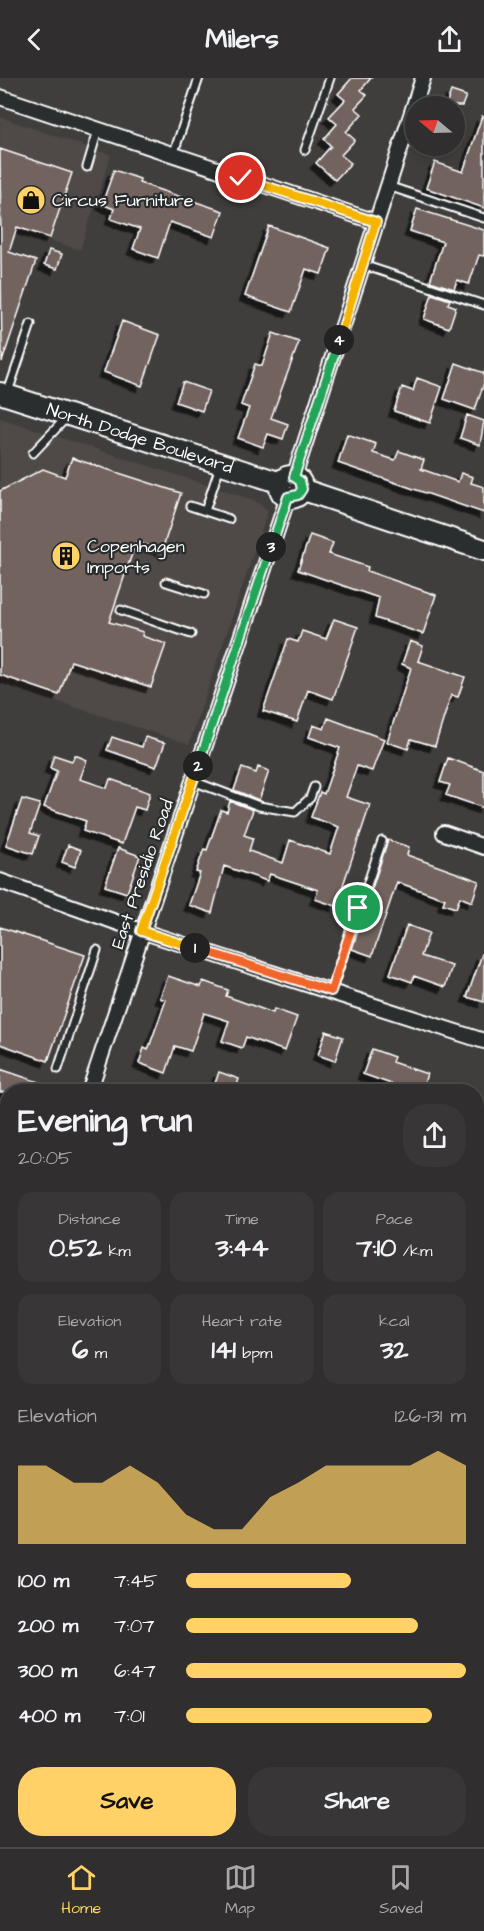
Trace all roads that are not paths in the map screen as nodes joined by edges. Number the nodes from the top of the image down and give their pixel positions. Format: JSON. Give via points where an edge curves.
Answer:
{"nodes":[{"id":1,"x":199,"y":78,"type":"edge"},
{"id":2,"x":330,"y":78,"type":"edge"},
{"id":3,"x":423,"y":78,"type":"edge"},
{"id":4,"x":0,"y":97,"type":"edge"},
{"id":5,"x":99,"y":130,"type":"junction"},
{"id":6,"x":304,"y":150,"type":"dead end"},
{"id":7,"x":173,"y":155,"type":"junction"},
{"id":8,"x":87,"y":167,"type":"dead end"},
{"id":9,"x":388,"y":186,"type":"junction"},
{"id":10,"x":484,"y":218,"type":"edge"},
{"id":11,"x":376,"y":222,"type":"junction"},
{"id":12,"x":363,"y":265,"type":"junction"},
{"id":13,"x":484,"y":305,"type":"edge"},
{"id":14,"x":31,"y":324,"type":"dead end"},
{"id":15,"x":3,"y":394,"type":"edge"},
{"id":16,"x":68,"y":414,"type":"junction"},
{"id":17,"x":33,"y":453,"type":"dead end"},
{"id":18,"x":221,"y":464,"type":"junction"},
{"id":19,"x":291,"y":486,"type":"junction"},
{"id":20,"x":190,"y":506,"type":"dead end"},
{"id":21,"x":205,"y":511,"type":"junction"},
{"id":22,"x":229,"y":519,"type":"dead end"},
{"id":23,"x":484,"y":550,"type":"edge"},
{"id":24,"x":166,"y":582,"type":"dead end"},
{"id":25,"x":204,"y":594,"type":"dead end"},
{"id":26,"x":121,"y":610,"type":"dead end"},
{"id":27,"x":192,"y":634,"type":"dead end"},
{"id":28,"x":193,"y":781,"type":"junction"},
{"id":29,"x":314,"y":787,"type":"dead end"},
{"id":30,"x":444,"y":833,"type":"dead end"},
{"id":31,"x":382,"y":841,"type":"dead end"},
{"id":32,"x":484,"y":847,"type":"edge"},
{"id":33,"x":0,"y":880,"type":"edge"},
{"id":34,"x":141,"y":931,"type":"junction"},
{"id":35,"x":97,"y":951,"type":"dead end"},
{"id":36,"x":331,"y":991,"type":"junction"},
{"id":37,"x":484,"y":1041,"type":"edge"},
{"id":38,"x":58,"y":1069,"type":"dead end"},
{"id":39,"x":92,"y":1084,"type":"edge"}],
"edges":[{"from":1,"to":7,"type":"lane"},
{"from":2,"to":6,"type":"lane"},
{"from":3,"to":9,"type":"street","name":"East Presidio Road"},
{"from":4,"to":5,"type":"street"},
{"from":5,"to":7,"type":"street"},
{"from":5,"to":8,"type":"lane"},
{"from":7,"to":11,"type":"street"},
{"from":9,"to":10,"type":"lane"},
{"from":9,"to":11,"type":"street","name":"East Presidio Road"},
{"from":11,"to":12,"type":"street","name":"East Presidio Road"},
{"from":12,"to":13,"type":"lane"},
{"from":12,"to":19,"type":"street","name":"East Presidio Road"},
{"from":14,"to":15,"type":"lane"},
{"from":15,"to":16,"type":"street","name":"North Dodge Boulevard"},
{"from":16,"to":17,"type":"lane"},
{"from":16,"to":18,"type":"street","name":"North Dodge Boulevard"},
{"from":18,"to":19,"type":"street","name":"North Dodge Boulevard"},
{"from":18,"to":21,"type":"lane"},
{"from":19,"to":23,"type":"street","name":"North Dodge Boulevard"},
{"from":19,"to":28,"type":"street","name":"East Presidio Road"},
{"from":20,"to":21,"type":"lane"},
{"from":21,"to":22,"type":"lane"},
{"from":24,"to":25,"type":"lane"},
{"from":26,"to":27,"type":"lane"},
{"from":28,"to":29,"type":"lane","via":[[259,806],[295,812],[310,798]]},
{"from":28,"to":34,"type":"street","name":"East Presidio Road"},
{"from":30,"to":32,"type":"street"},
{"from":31,"to":36,"type":"lane"},
{"from":33,"to":34,"type":"street"},
{"from":34,"to":36,"type":"street"},
{"from":34,"to":39,"type":"street","name":"East Presidio Road"},
{"from":35,"to":38,"type":"lane"},
{"from":36,"to":37,"type":"street"}]}
